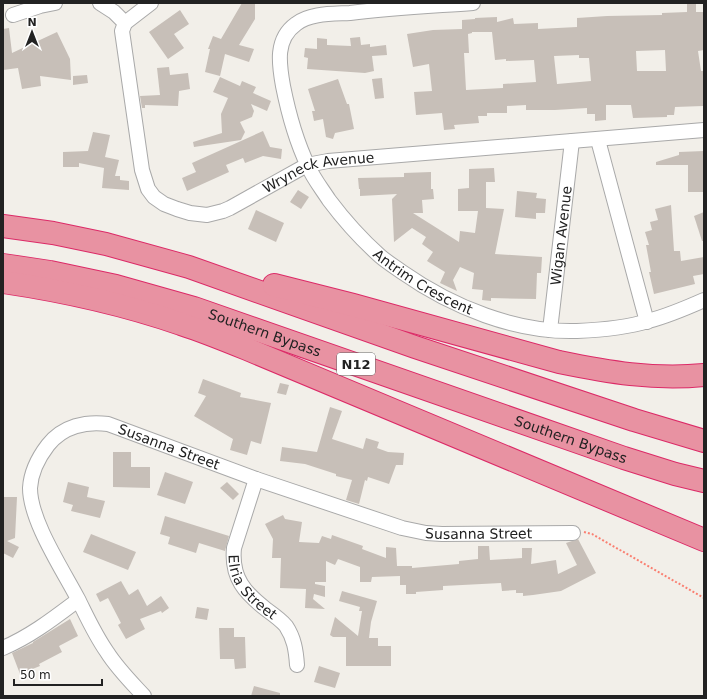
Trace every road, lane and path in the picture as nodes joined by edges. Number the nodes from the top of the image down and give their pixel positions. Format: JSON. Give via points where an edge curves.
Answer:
{"nodes":[{"id":1,"x":56,"y":3,"type":"edge"},
{"id":2,"x":100,"y":3,"type":"edge"},
{"id":3,"x":151,"y":3,"type":"edge"},
{"id":4,"x":473,"y":3,"type":"edge"},
{"id":5,"x":396,"y":5,"type":"edge"},
{"id":6,"x":12,"y":15,"type":"dead end"},
{"id":7,"x":125,"y":23,"type":"junction"},
{"id":8,"x":704,"y":130,"type":"edge"},
{"id":9,"x":598,"y":140,"type":"junction"},
{"id":10,"x":572,"y":141,"type":"junction"},
{"id":11,"x":307,"y":165,"type":"junction"},
{"id":12,"x":3,"y":226,"type":"edge"},
{"id":13,"x":3,"y":265,"type":"edge"},
{"id":14,"x":189,"y":268,"type":"junction"},
{"id":15,"x":3,"y":282,"type":"edge"},
{"id":16,"x":704,"y":300,"type":"edge"},
{"id":17,"x":647,"y":322,"type":"junction"},
{"id":18,"x":550,"y":330,"type":"junction"},
{"id":19,"x":704,"y":375,"type":"edge"},
{"id":20,"x":704,"y":440,"type":"edge"},
{"id":21,"x":256,"y":479,"type":"junction"},
{"id":22,"x":704,"y":481,"type":"edge"},
{"id":23,"x":573,"y":532,"type":"joint"},
{"id":24,"x":704,"y":540,"type":"edge"},
{"id":25,"x":704,"y":598,"type":"edge"},
{"id":26,"x":78,"y":600,"type":"junction"},
{"id":27,"x":3,"y":648,"type":"edge"},
{"id":28,"x":297,"y":665,"type":"dead end"},
{"id":29,"x":144,"y":696,"type":"edge"}],
"edges":[{"from":1,"to":6,"type":"street"},
{"from":2,"to":7,"type":"street"},
{"from":3,"to":7,"type":"street"},
{"from":4,"to":5,"type":"street"},
{"from":5,"to":11,"type":"street","name":"Antrim Crescent","via":[[302,20],[289,30],[282,40],[280,58],[286,100]]},
{"from":7,"to":11,"type":"street","name":"Wryneck Avenue","via":[[122,37],[142,170],[148,189],[154,197],[164,204],[184,211],[200,215],[213,214],[230,208]]},
{"from":8,"to":9,"type":"street","name":"Wryneck Avenue"},
{"from":9,"to":10,"type":"street","name":"Wryneck Avenue"},
{"from":9,"to":17,"type":"street"},
{"from":10,"to":11,"type":"street","name":"Wryneck Avenue","via":[[328,161]]},
{"from":10,"to":18,"type":"street","name":"Wigan Avenue"},
{"from":11,"to":18,"type":"street","name":"Antrim Crescent","via":[[315,180],[363,241],[406,275],[432,292],[467,309],[493,318]]},
{"from":12,"to":14,"type":"highway","number":"N12","via":[[106,244]]},
{"from":13,"to":22,"type":"highway","name":"Southern Bypass","number":"N12","via":[[116,286],[194,308],[624,458]]},
{"from":14,"to":19,"type":"highway","via":[[248,278],[296,290],[559,362],[617,374]]},
{"from":14,"to":20,"type":"highway","number":"N12","via":[[415,347],[634,420]]},
{"from":15,"to":24,"type":"highway","via":[[116,304],[182,324]]},
{"from":16,"to":17,"type":"street","name":"Antrim Crescent"},
{"from":17,"to":18,"type":"street","name":"Antrim Crescent","via":[[605,329]]},
{"from":21,"to":23,"type":"street","name":"Susanna Street","via":[[416,531],[442,534]]},
{"from":21,"to":26,"type":"street","name":"Susanna Street","via":[[108,424],[81,424],[57,436],[35,465],[31,478],[31,499],[47,541]]},
{"from":21,"to":28,"type":"street","name":"Elria Street","via":[[234,548],[236,573],[251,598],[286,626],[296,647]]},
{"from":23,"to":25,"type":"path","via":[[592,534]]},
{"from":26,"to":27,"type":"street","via":[[35,632]]},
{"from":26,"to":29,"type":"street","name":"Susanna Street","via":[[107,653]]}]}
